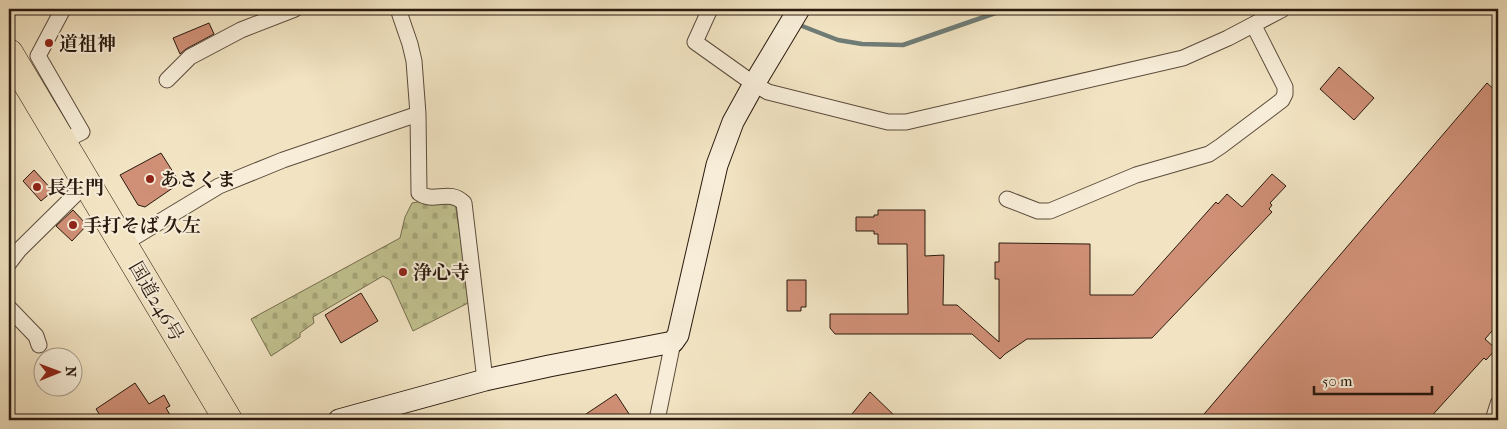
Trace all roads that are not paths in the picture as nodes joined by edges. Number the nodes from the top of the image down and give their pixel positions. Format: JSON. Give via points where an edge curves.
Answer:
{"nodes":[{"id":1,"x":63,"y":9,"type":"edge"},
{"id":2,"x":295,"y":9,"type":"edge"},
{"id":3,"x":398,"y":9,"type":"edge"},
{"id":4,"x":710,"y":9,"type":"edge"},
{"id":5,"x":799,"y":9,"type":"edge"},
{"id":6,"x":1283,"y":9,"type":"edge"},
{"id":7,"x":1254,"y":26,"type":"junction"},
{"id":8,"x":11,"y":60,"type":"edge"},
{"id":9,"x":167,"y":80,"type":"dead end"},
{"id":10,"x":754,"y":84,"type":"junction"},
{"id":11,"x":418,"y":114,"type":"junction"},
{"id":12,"x":62,"y":142,"type":"junction"},
{"id":13,"x":86,"y":184,"type":"junction"},
{"id":14,"x":1007,"y":200,"type":"dead end"},
{"id":15,"x":123,"y":244,"type":"junction"},
{"id":16,"x":9,"y":263,"type":"edge"},
{"id":17,"x":9,"y":308,"type":"edge"},
{"id":18,"x":673,"y":342,"type":"junction"},
{"id":19,"x":39,"y":345,"type":"dead end"},
{"id":20,"x":485,"y":380,"type":"junction"},
{"id":21,"x":1498,"y":404,"type":"edge"},
{"id":22,"x":228,"y":420,"type":"edge"},
{"id":23,"x":339,"y":420,"type":"edge"},
{"id":24,"x":657,"y":420,"type":"edge"},
{"id":25,"x":1493,"y":420,"type":"edge"}],
"edges":[{"from":1,"to":12,"type":"street","via":[[38,56],[82,132]]},
{"from":2,"to":9,"type":"street","via":[[241,30],[190,57]]},
{"from":3,"to":11,"type":"street","via":[[414,61]]},
{"from":4,"to":10,"type":"street","via":[[695,42]]},
{"from":5,"to":10,"type":"street"},
{"from":6,"to":7,"type":"street"},
{"from":7,"to":10,"type":"street","via":[[1183,58],[906,122],[888,122],[768,92]]},
{"from":7,"to":14,"type":"street","via":[[1285,87],[1285,94],[1282,100],[1221,146],[1208,154],[1136,175],[1050,211],[1038,212]]},
{"from":8,"to":12,"type":"highway","name":"国道246号"},
{"from":10,"to":18,"type":"street","via":[[733,122],[717,165],[678,335]]},
{"from":11,"to":15,"type":"street","via":[[283,160],[219,186]]},
{"from":11,"to":20,"type":"street","via":[[419,193],[425,198],[454,196],[464,203]]},
{"from":12,"to":13,"type":"highway","name":"国道246号"},
{"from":13,"to":15,"type":"highway","name":"国道246号"},
{"from":13,"to":16,"type":"street"},
{"from":15,"to":22,"type":"highway","name":"国道246号"},
{"from":17,"to":19,"type":"street","via":[[36,336]]},
{"from":18,"to":20,"type":"street"},
{"from":18,"to":24,"type":"street"},
{"from":20,"to":23,"type":"street"},
{"from":21,"to":25,"type":"street"}]}
